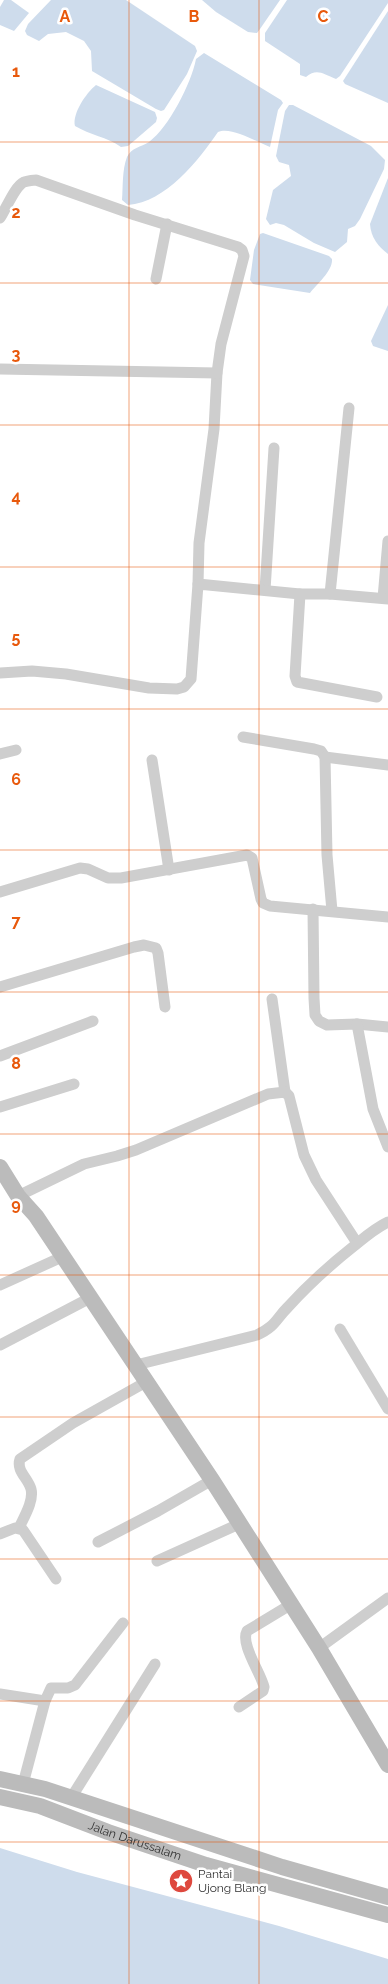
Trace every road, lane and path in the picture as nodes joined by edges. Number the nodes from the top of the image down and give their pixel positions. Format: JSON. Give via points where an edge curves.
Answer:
{"nodes":[{"id":1,"x":0,"y":218,"type":"edge"},
{"id":2,"x":167,"y":224,"type":"junction"},
{"id":3,"x":156,"y":279,"type":"dead end"},
{"id":4,"x":0,"y":369,"type":"edge"},
{"id":5,"x":217,"y":373,"type":"junction"},
{"id":6,"x":348,"y":408,"type":"dead end"},
{"id":7,"x":274,"y":448,"type":"dead end"},
{"id":8,"x":388,"y":541,"type":"edge"},
{"id":9,"x":198,"y":584,"type":"junction"},
{"id":10,"x":265,"y":590,"type":"junction"},
{"id":11,"x":300,"y":594,"type":"junction"},
{"id":12,"x":330,"y":594,"type":"junction"},
{"id":13,"x":385,"y":599,"type":"edge"},
{"id":14,"x":0,"y":673,"type":"edge"},
{"id":15,"x":377,"y":697,"type":"dead end"},
{"id":16,"x":244,"y":737,"type":"dead end"},
{"id":17,"x":16,"y":750,"type":"dead end"},
{"id":18,"x":0,"y":754,"type":"edge"},
{"id":19,"x":325,"y":757,"type":"junction"},
{"id":20,"x":152,"y":760,"type":"dead end"},
{"id":21,"x":388,"y":765,"type":"edge"},
{"id":22,"x":169,"y":870,"type":"junction"},
{"id":23,"x":0,"y":892,"type":"edge"},
{"id":24,"x":313,"y":909,"type":"junction"},
{"id":25,"x":332,"y":911,"type":"junction"},
{"id":26,"x":388,"y":917,"type":"edge"},
{"id":27,"x":0,"y":987,"type":"edge"},
{"id":28,"x":272,"y":999,"type":"dead end"},
{"id":29,"x":165,"y":1007,"type":"dead end"},
{"id":30,"x":93,"y":1021,"type":"dead end"},
{"id":31,"x":358,"y":1024,"type":"junction"},
{"id":32,"x":388,"y":1027,"type":"edge"},
{"id":33,"x":0,"y":1056,"type":"edge"},
{"id":34,"x":74,"y":1084,"type":"dead end"},
{"id":35,"x":285,"y":1092,"type":"junction"},
{"id":36,"x":0,"y":1107,"type":"edge"},
{"id":37,"x":388,"y":1147,"type":"edge"},
{"id":38,"x":0,"y":1168,"type":"edge"},
{"id":39,"x":18,"y":1196,"type":"junction"},
{"id":40,"x":388,"y":1222,"type":"edge"},
{"id":41,"x":357,"y":1243,"type":"junction"},
{"id":42,"x":62,"y":1256,"type":"junction"},
{"id":43,"x":0,"y":1285,"type":"edge"},
{"id":44,"x":90,"y":1298,"type":"junction"},
{"id":45,"x":340,"y":1329,"type":"dead end"},
{"id":46,"x":0,"y":1345,"type":"edge"},
{"id":47,"x":136,"y":1365,"type":"junction"},
{"id":48,"x":146,"y":1382,"type":"junction"},
{"id":49,"x":388,"y":1409,"type":"edge"},
{"id":50,"x":212,"y":1480,"type":"junction"},
{"id":51,"x":239,"y":1524,"type":"junction"},
{"id":52,"x":18,"y":1528,"type":"junction"},
{"id":53,"x":0,"y":1534,"type":"edge"},
{"id":54,"x":98,"y":1542,"type":"dead end"},
{"id":55,"x":157,"y":1561,"type":"dead end"},
{"id":56,"x":56,"y":1579,"type":"dead end"},
{"id":57,"x":388,"y":1598,"type":"edge"},
{"id":58,"x":290,"y":1605,"type":"junction"},
{"id":59,"x":123,"y":1623,"type":"dead end"},
{"id":60,"x":319,"y":1648,"type":"junction"},
{"id":61,"x":155,"y":1664,"type":"dead end"},
{"id":62,"x":0,"y":1694,"type":"edge"},
{"id":63,"x":45,"y":1701,"type":"junction"},
{"id":64,"x":238,"y":1707,"type":"dead end"},
{"id":65,"x":388,"y":1765,"type":"edge"},
{"id":66,"x":0,"y":1779,"type":"edge"},
{"id":67,"x":23,"y":1784,"type":"junction"},
{"id":68,"x":45,"y":1789,"type":"junction"},
{"id":69,"x":0,"y":1797,"type":"edge"},
{"id":70,"x":71,"y":1798,"type":"junction"},
{"id":71,"x":40,"y":1806,"type":"junction"},
{"id":72,"x":388,"y":1896,"type":"edge"},
{"id":73,"x":388,"y":1915,"type":"edge"}],
"edges":[{"from":1,"to":2,"type":"street","via":[[23,182],[36,180]]},
{"from":2,"to":3,"type":"street"},
{"from":2,"to":5,"type":"street","via":[[242,250],[244,256]]},
{"from":4,"to":5,"type":"street"},
{"from":5,"to":9,"type":"street","via":[[214,429],[199,543]]},
{"from":6,"to":12,"type":"street"},
{"from":7,"to":10,"type":"street"},
{"from":8,"to":13,"type":"street"},
{"from":9,"to":10,"type":"street"},
{"from":9,"to":14,"type":"street","via":[[190,679],[184,687],[177,690],[149,688],[32,671]]},
{"from":10,"to":11,"type":"street"},
{"from":11,"to":12,"type":"street"},
{"from":11,"to":15,"type":"street","via":[[297,682]]},
{"from":12,"to":13,"type":"street"},
{"from":16,"to":19,"type":"street","via":[[314,749],[322,751]]},
{"from":17,"to":18,"type":"street"},
{"from":19,"to":21,"type":"street"},
{"from":19,"to":25,"type":"street"},
{"from":20,"to":22,"type":"street"},
{"from":22,"to":23,"type":"street","via":[[108,878],[80,868]]},
{"from":22,"to":24,"type":"street","via":[[247,855],[252,858],[263,903]]},
{"from":24,"to":25,"type":"street"},
{"from":24,"to":31,"type":"street","via":[[315,1015],[327,1024]]},
{"from":25,"to":26,"type":"street"},
{"from":27,"to":29,"type":"street","via":[[134,947],[151,945],[158,953]]},
{"from":28,"to":35,"type":"street"},
{"from":30,"to":33,"type":"street"},
{"from":31,"to":32,"type":"street"},
{"from":31,"to":37,"type":"street","via":[[373,1109]]},
{"from":34,"to":36,"type":"street"},
{"from":35,"to":39,"type":"street","via":[[268,1094],[136,1150],[84,1164]]},
{"from":35,"to":41,"type":"street","via":[[289,1096],[304,1155],[320,1188]]},
{"from":38,"to":39,"type":"street"},
{"from":39,"to":42,"type":"street","via":[[36,1216]]},
{"from":40,"to":41,"type":"street","via":[[376,1227]]},
{"from":41,"to":47,"type":"street","via":[[286,1308],[267,1331]]},
{"from":42,"to":43,"type":"street"},
{"from":42,"to":44,"type":"street"},
{"from":44,"to":46,"type":"street"},
{"from":44,"to":47,"type":"street"},
{"from":45,"to":49,"type":"street"},
{"from":47,"to":48,"type":"street"},
{"from":48,"to":50,"type":"street"},
{"from":48,"to":52,"type":"street","via":[[73,1423],[20,1459],[19,1467],[31,1489],[31,1496]]},
{"from":50,"to":51,"type":"street"},
{"from":50,"to":54,"type":"street"},
{"from":51,"to":55,"type":"street"},
{"from":51,"to":58,"type":"street"},
{"from":52,"to":53,"type":"street"},
{"from":52,"to":56,"type":"street","via":[[23,1530]]},
{"from":57,"to":60,"type":"street"},
{"from":58,"to":60,"type":"street"},
{"from":58,"to":64,"type":"street","via":[[247,1631],[246,1645],[264,1687],[263,1691]]},
{"from":59,"to":63,"type":"street","via":[[75,1685],[51,1688]]},
{"from":60,"to":65,"type":"street"},
{"from":61,"to":70,"type":"street"},
{"from":62,"to":63,"type":"street"},
{"from":63,"to":67,"type":"street"},
{"from":66,"to":67,"type":"street","name":"Jalan Darussalam"},
{"from":67,"to":68,"type":"street","name":"Jalan Darussalam"},
{"from":68,"to":70,"type":"street","name":"Jalan Darussalam"},
{"from":68,"to":71,"type":"street"},
{"from":69,"to":71,"type":"street","name":"Jalan Darussalam"},
{"from":70,"to":72,"type":"street","name":"Jalan Darussalam","via":[[282,1867]]},
{"from":71,"to":73,"type":"street","name":"Jalan Darussalam","via":[[206,1865]]}]}
